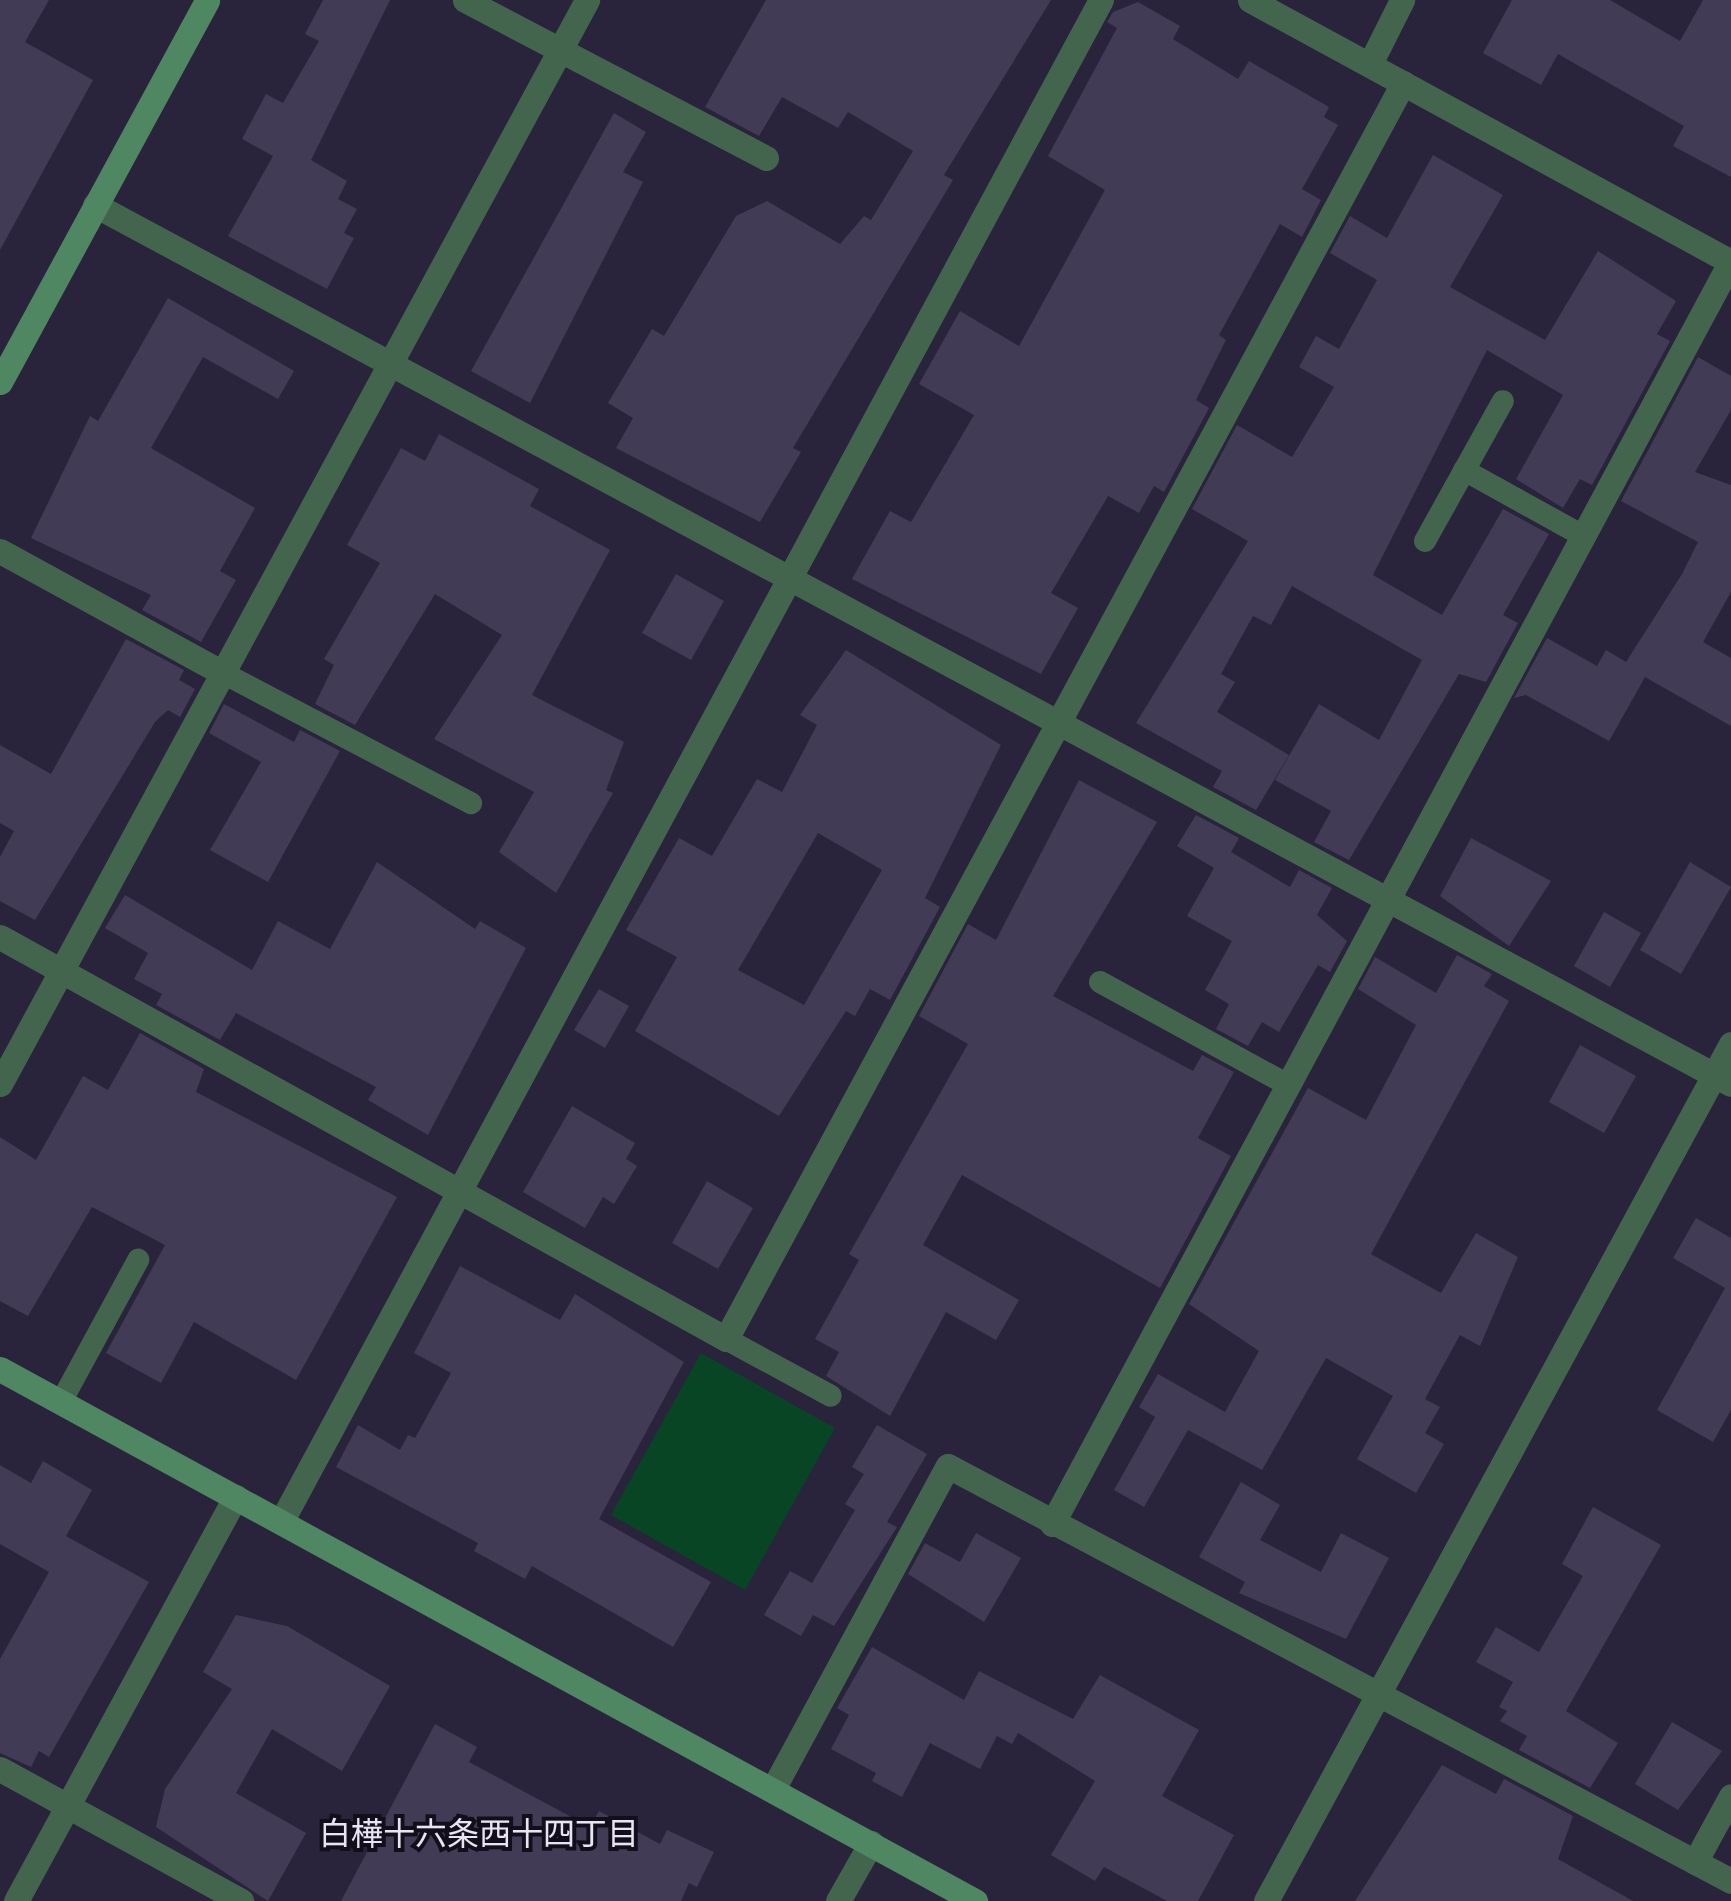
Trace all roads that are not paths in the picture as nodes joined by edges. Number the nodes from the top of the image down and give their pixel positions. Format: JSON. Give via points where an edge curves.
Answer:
{"nodes":[{"id":1,"x":207,"y":0,"type":"edge"},
{"id":2,"x":465,"y":0,"type":"edge"},
{"id":3,"x":587,"y":0,"type":"edge"},
{"id":4,"x":1101,"y":0,"type":"edge"},
{"id":5,"x":1250,"y":0,"type":"edge"},
{"id":6,"x":1402,"y":0,"type":"edge"},
{"id":7,"x":560,"y":52,"type":"junction"},
{"id":8,"x":1370,"y":64,"type":"junction"},
{"id":9,"x":1404,"y":83,"type":"junction"},
{"id":10,"x":766,"y":158,"type":"dead end"},
{"id":11,"x":95,"y":205,"type":"junction"},
{"id":12,"x":1731,"y":261,"type":"edge"},
{"id":13,"x":394,"y":365,"type":"junction"},
{"id":14,"x":0,"y":382,"type":"edge"},
{"id":15,"x":1503,"y":401,"type":"dead end"},
{"id":16,"x":1464,"y":470,"type":"junction"},
{"id":17,"x":1583,"y":536,"type":"junction"},
{"id":18,"x":1425,"y":542,"type":"dead end"},
{"id":19,"x":0,"y":551,"type":"edge"},
{"id":20,"x":788,"y":577,"type":"junction"},
{"id":21,"x":225,"y":674,"type":"junction"},
{"id":22,"x":1058,"y":722,"type":"junction"},
{"id":23,"x":472,"y":803,"type":"dead end"},
{"id":24,"x":1388,"y":900,"type":"junction"},
{"id":25,"x":0,"y":937,"type":"edge"},
{"id":26,"x":62,"y":971,"type":"junction"},
{"id":27,"x":1100,"y":982,"type":"dead end"},
{"id":28,"x":1731,"y":1044,"type":"edge"},
{"id":29,"x":1723,"y":1079,"type":"edge"},
{"id":30,"x":0,"y":1084,"type":"edge"},
{"id":31,"x":1288,"y":1085,"type":"junction"},
{"id":32,"x":458,"y":1192,"type":"junction"},
{"id":33,"x":138,"y":1260,"type":"dead end"},
{"id":34,"x":726,"y":1339,"type":"junction"},
{"id":35,"x":0,"y":1369,"type":"edge"},
{"id":36,"x":830,"y":1396,"type":"dead end"},
{"id":37,"x":60,"y":1402,"type":"junction"},
{"id":38,"x":235,"y":1497,"type":"junction"},
{"id":39,"x":281,"y":1522,"type":"junction"},
{"id":40,"x":1052,"y":1524,"type":"junction"},
{"id":41,"x":1378,"y":1695,"type":"junction"},
{"id":42,"x":0,"y":1770,"type":"edge"},
{"id":43,"x":773,"y":1789,"type":"junction"},
{"id":44,"x":1731,"y":1796,"type":"edge"},
{"id":45,"x":68,"y":1805,"type":"junction"},
{"id":46,"x":871,"y":1843,"type":"junction"},
{"id":47,"x":1695,"y":1862,"type":"junction"},
{"id":48,"x":1731,"y":1882,"type":"edge"},
{"id":49,"x":16,"y":1901,"type":"edge"},
{"id":50,"x":241,"y":1901,"type":"edge"},
{"id":51,"x":838,"y":1901,"type":"edge"},
{"id":52,"x":975,"y":1901,"type":"edge"},
{"id":53,"x":1266,"y":1901,"type":"edge"}],
"edges":[{"from":1,"to":11,"type":"street"},
{"from":2,"to":7,"type":"street"},
{"from":3,"to":7,"type":"street"},
{"from":4,"to":20,"type":"street"},
{"from":5,"to":8,"type":"street"},
{"from":6,"to":8,"type":"street"},
{"from":7,"to":10,"type":"street"},
{"from":7,"to":13,"type":"street"},
{"from":8,"to":9,"type":"street"},
{"from":9,"to":12,"type":"street"},
{"from":9,"to":22,"type":"street"},
{"from":11,"to":13,"type":"street"},
{"from":11,"to":14,"type":"street"},
{"from":12,"to":17,"type":"street"},
{"from":13,"to":20,"type":"street"},
{"from":13,"to":21,"type":"street"},
{"from":15,"to":16,"type":"lane"},
{"from":16,"to":17,"type":"lane"},
{"from":16,"to":18,"type":"lane"},
{"from":17,"to":24,"type":"street"},
{"from":19,"to":21,"type":"street"},
{"from":20,"to":22,"type":"street"},
{"from":20,"to":32,"type":"street"},
{"from":21,"to":23,"type":"lane"},
{"from":21,"to":26,"type":"street"},
{"from":22,"to":24,"type":"street"},
{"from":22,"to":34,"type":"street"},
{"from":24,"to":29,"type":"street"},
{"from":24,"to":31,"type":"street"},
{"from":25,"to":26,"type":"street"},
{"from":26,"to":30,"type":"street"},
{"from":26,"to":32,"type":"street"},
{"from":27,"to":31,"type":"lane"},
{"from":28,"to":29,"type":"street"},
{"from":29,"to":41,"type":"street"},
{"from":31,"to":40,"type":"street"},
{"from":32,"to":34,"type":"street"},
{"from":32,"to":39,"type":"street"},
{"from":33,"to":37,"type":"lane"},
{"from":34,"to":36,"type":"lane"},
{"from":35,"to":37,"type":"street"},
{"from":37,"to":38,"type":"street"},
{"from":38,"to":39,"type":"street"},
{"from":38,"to":45,"type":"street"},
{"from":39,"to":43,"type":"street"},
{"from":40,"to":41,"type":"street"},
{"from":40,"to":43,"type":"street","via":[[948,1466]]},
{"from":41,"to":47,"type":"street"},
{"from":41,"to":53,"type":"street"},
{"from":42,"to":45,"type":"street"},
{"from":43,"to":46,"type":"street"},
{"from":44,"to":47,"type":"street"},
{"from":45,"to":49,"type":"street"},
{"from":45,"to":50,"type":"street"},
{"from":46,"to":51,"type":"street"},
{"from":46,"to":52,"type":"street"},
{"from":47,"to":48,"type":"street"}]}
